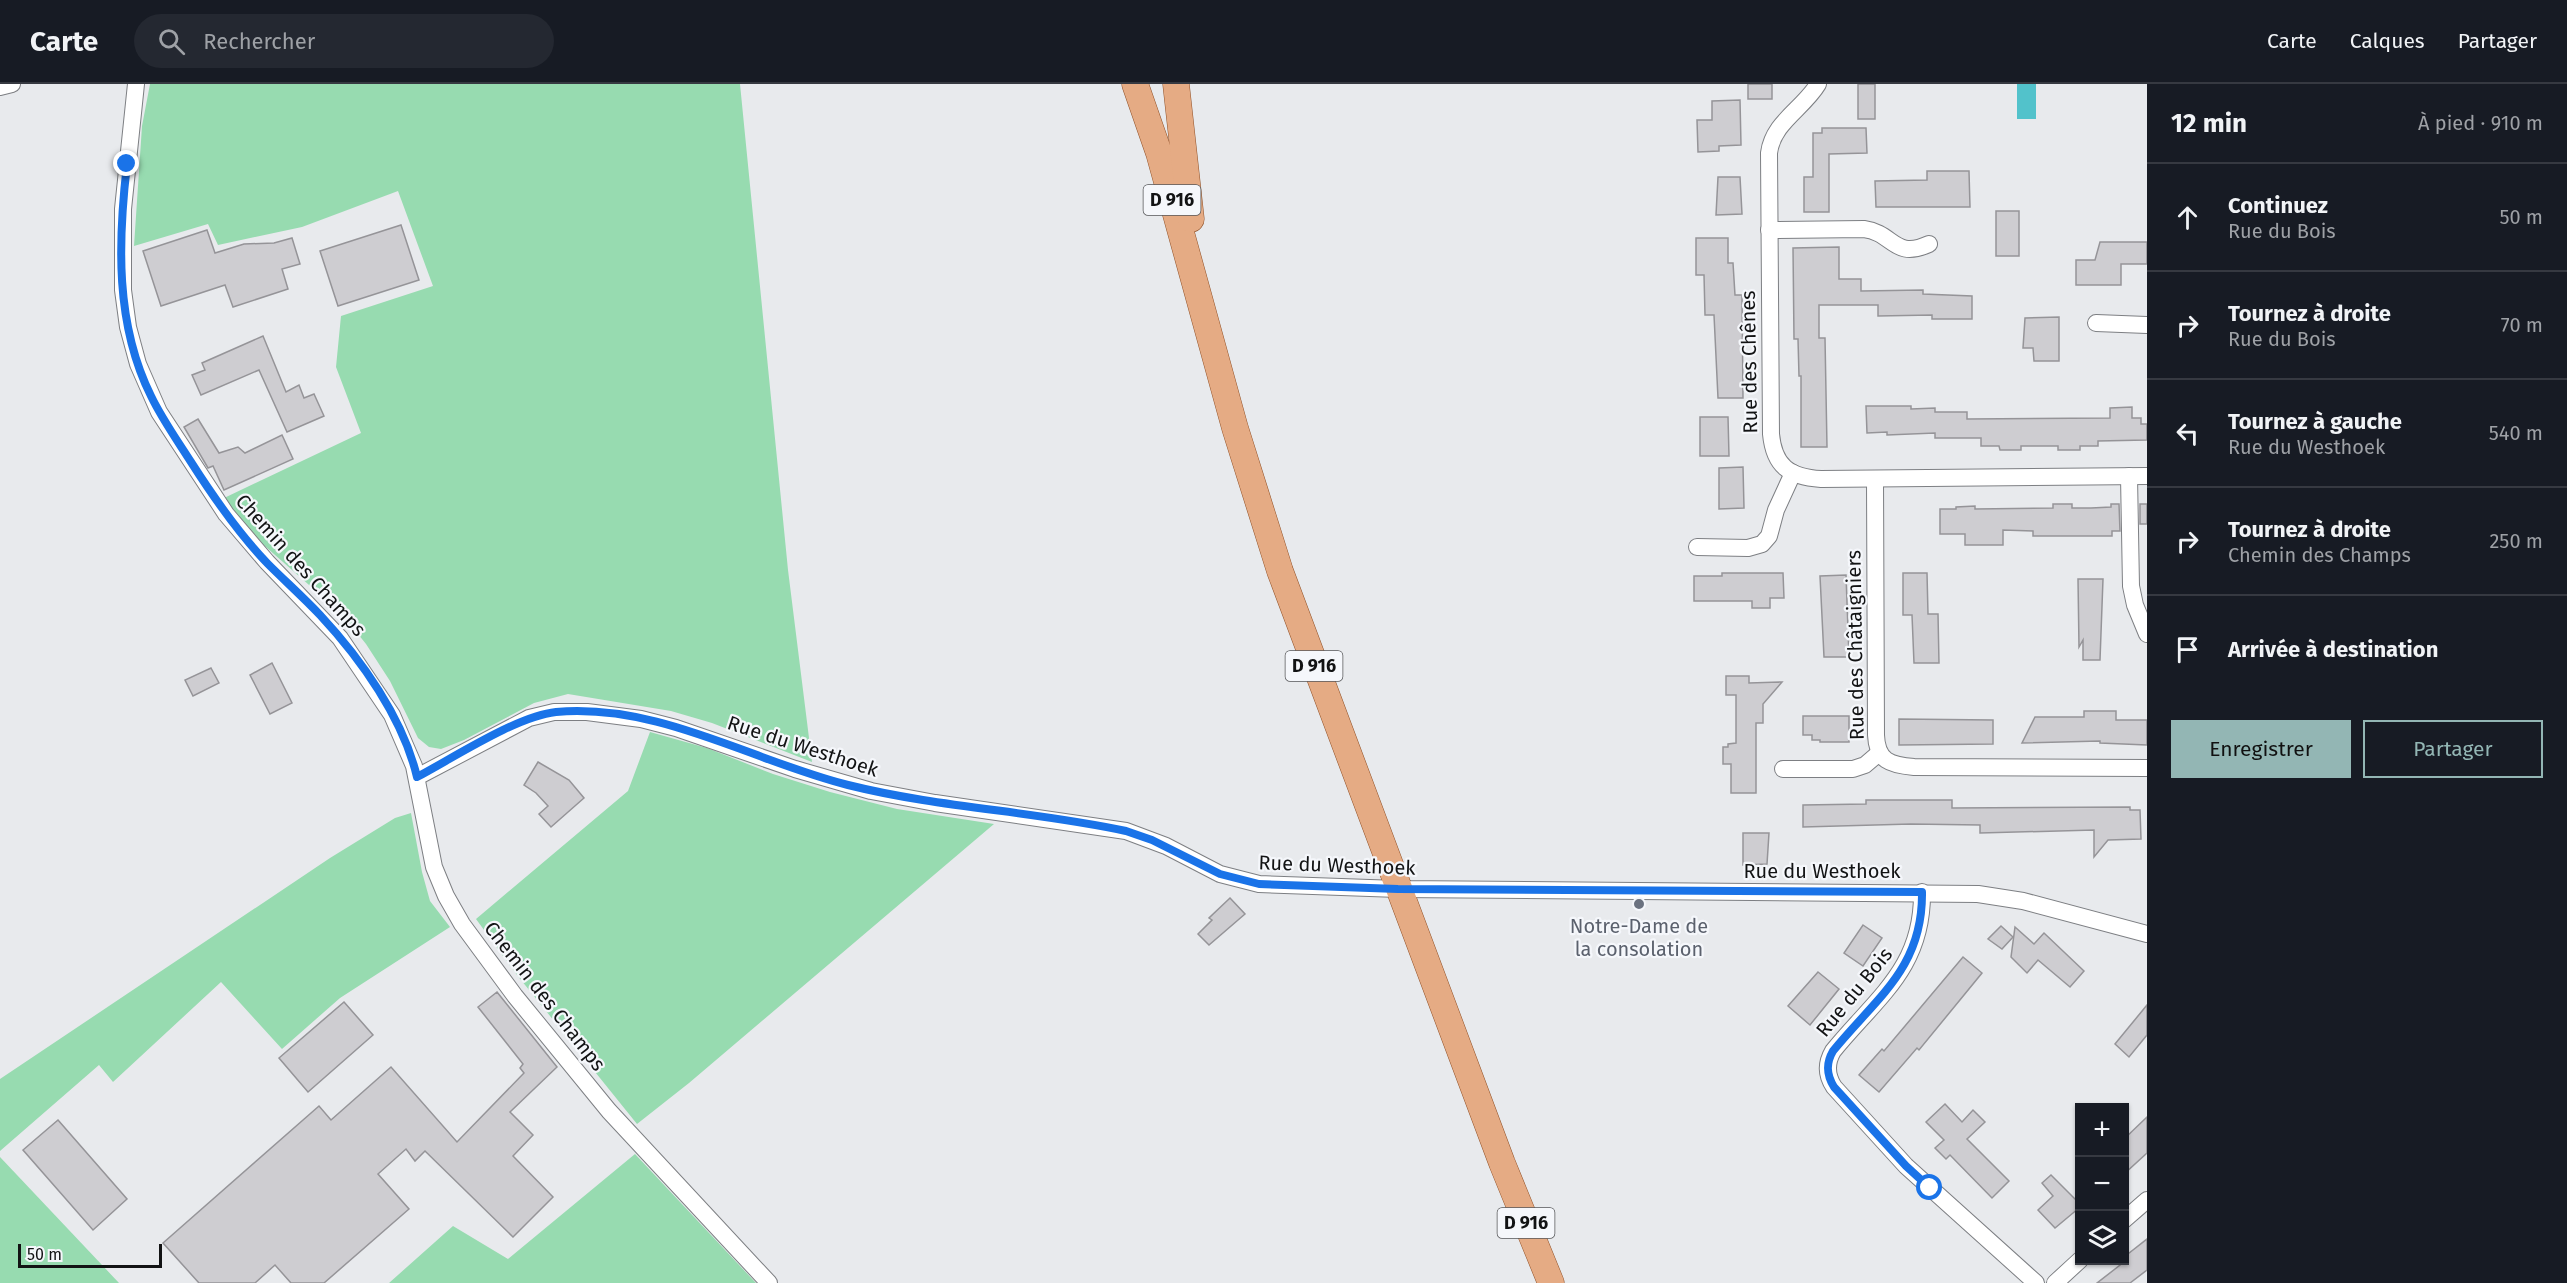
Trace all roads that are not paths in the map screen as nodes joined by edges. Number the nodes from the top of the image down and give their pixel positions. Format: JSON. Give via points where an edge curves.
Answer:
{"nodes":[{"id":1,"x":12,"y":84,"type":"edge"},
{"id":2,"x":136,"y":84,"type":"edge"},
{"id":3,"x":1135,"y":84,"type":"edge"},
{"id":4,"x":1176,"y":84,"type":"edge"},
{"id":5,"x":1818,"y":84,"type":"edge"},
{"id":6,"x":0,"y":87,"type":"edge"},
{"id":7,"x":1769,"y":230,"type":"junction"},
{"id":8,"x":1929,"y":244,"type":"dead end"},
{"id":9,"x":1206,"y":317,"type":"junction"},
{"id":10,"x":2096,"y":323,"type":"dead end"},
{"id":11,"x":2147,"y":325,"type":"edge"},
{"id":12,"x":1793,"y":473,"type":"junction"},
{"id":13,"x":2129,"y":476,"type":"junction"},
{"id":14,"x":2147,"y":476,"type":"edge"},
{"id":15,"x":1875,"y":479,"type":"junction"},
{"id":16,"x":1697,"y":547,"type":"dead end"},
{"id":17,"x":2147,"y":634,"type":"edge"},
{"id":18,"x":1879,"y":753,"type":"junction"},
{"id":19,"x":2147,"y":768,"type":"edge"},
{"id":20,"x":1783,"y":769,"type":"dead end"},
{"id":21,"x":417,"y":777,"type":"junction"},
{"id":22,"x":1398,"y":889,"type":"junction"},
{"id":23,"x":1922,"y":892,"type":"junction"},
{"id":24,"x":2147,"y":934,"type":"edge"},
{"id":25,"x":2147,"y":1200,"type":"edge"},
{"id":26,"x":2129,"y":1216,"type":"edge"},
{"id":27,"x":2075,"y":1265,"type":"edge"},
{"id":28,"x":769,"y":1283,"type":"edge"},
{"id":29,"x":1551,"y":1283,"type":"edge"},
{"id":30,"x":2036,"y":1283,"type":"edge"},
{"id":31,"x":2055,"y":1283,"type":"edge"}],
"edges":[{"from":1,"to":6,"type":"street"},
{"from":2,"to":21,"type":"street","name":"Chemin des Champs","via":[[124,187],[121,270],[128,327],[143,379],[159,412],[226,514],[329,626],[370,680],[403,737]]},
{"from":3,"to":9,"type":"main road","number":"D 916"},
{"from":4,"to":9,"type":"main road","number":"D 916"},
{"from":5,"to":7,"type":"street","name":"Rue des Chênes","via":[[1772,139],[1768,153]]},
{"from":7,"to":8,"type":"street","via":[[1864,229],[1877,231],[1903,249]]},
{"from":7,"to":12,"type":"street","name":"Rue des Chênes","via":[[1772,443],[1780,463]]},
{"from":9,"to":22,"type":"main road","number":"D 916","via":[[1235,428],[1280,572]]},
{"from":10,"to":11,"type":"street"},
{"from":12,"to":15,"type":"street","via":[[1821,479]]},
{"from":12,"to":16,"type":"street","via":[[1769,536],[1762,544],[1748,548]]},
{"from":13,"to":14,"type":"street"},
{"from":13,"to":15,"type":"street"},
{"from":13,"to":17,"type":"street","via":[[2131,586]]},
{"from":15,"to":18,"type":"street","name":"Rue des Châtaigniers"},
{"from":18,"to":19,"type":"street","name":"Rue des Châtaigniers","via":[[1889,762],[1914,766]]},
{"from":18,"to":20,"type":"street","via":[[1853,769]]},
{"from":21,"to":22,"type":"street","name":"Rue du Westhoek","via":[[529,718],[554,712],[604,713],[676,728],[795,770],[880,792],[1126,831],[1247,882]]},
{"from":21,"to":28,"type":"street","name":"Chemin des Champs","via":[[434,867],[462,924],[609,1112]]},
{"from":22,"to":23,"type":"street","name":"Rue du Westhoek"},
{"from":22,"to":29,"type":"main road","number":"D 916"},
{"from":23,"to":24,"type":"street","name":"Rue du Westhoek","via":[[2010,898]]},
{"from":23,"to":30,"type":"street","name":"Rue du Bois","via":[[1920,927],[1908,960],[1833,1051],[1829,1076],[1834,1087],[1906,1166]]},
{"from":25,"to":26,"type":"street"},
{"from":27,"to":31,"type":"street"}]}
